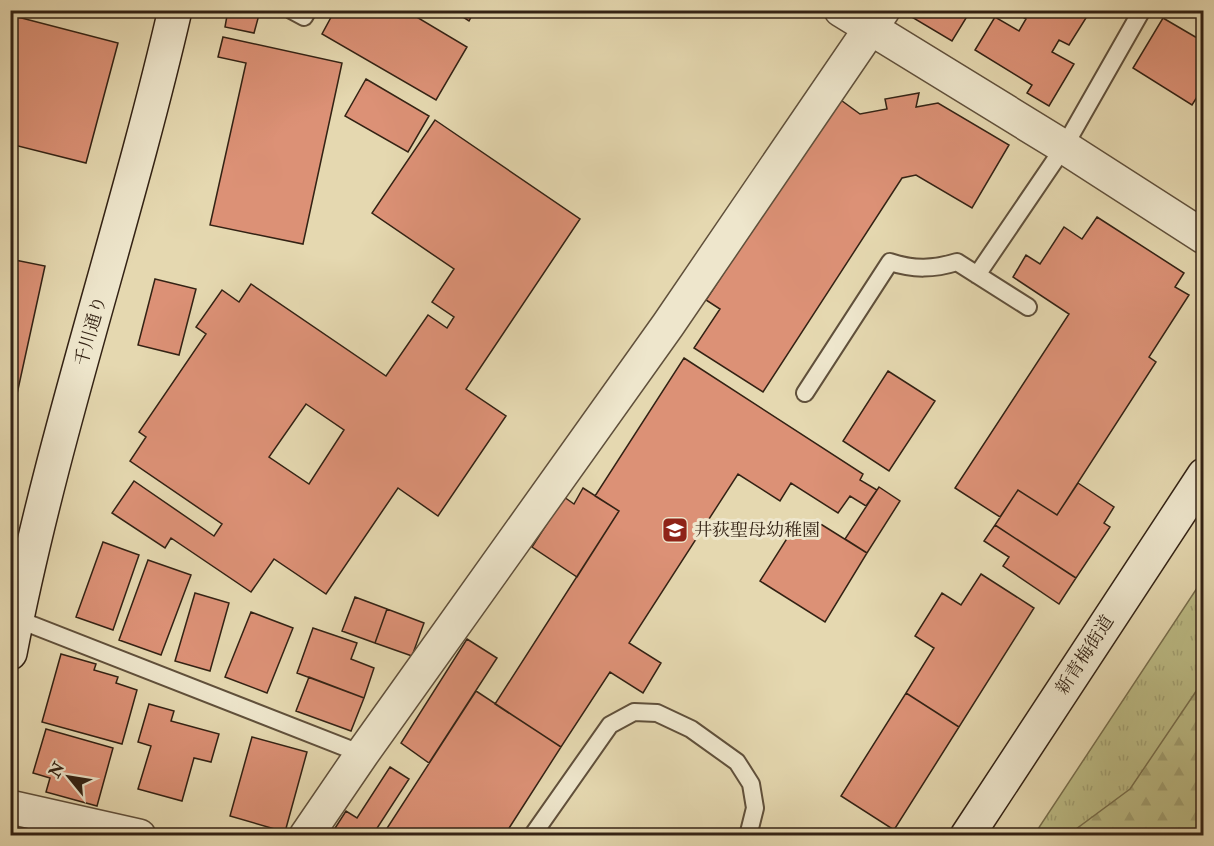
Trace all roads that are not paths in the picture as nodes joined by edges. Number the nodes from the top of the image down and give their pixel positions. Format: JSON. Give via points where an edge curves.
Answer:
{"nodes":[{"id":1,"x":175,"y":10,"type":"edge"},
{"id":2,"x":291,"y":10,"type":"edge"},
{"id":3,"x":308,"y":10,"type":"edge"},
{"id":4,"x":841,"y":10,"type":"edge"},
{"id":5,"x":1142,"y":10,"type":"edge"},
{"id":6,"x":877,"y":20,"type":"edge"},
{"id":7,"x":1064,"y":147,"type":"junction"},
{"id":8,"x":1203,"y":237,"type":"edge"},
{"id":9,"x":977,"y":275,"type":"junction"},
{"id":10,"x":1028,"y":307,"type":"dead end"},
{"id":11,"x":805,"y":393,"type":"dead end"},
{"id":12,"x":1203,"y":475,"type":"edge"},
{"id":13,"x":17,"y":619,"type":"junction"},
{"id":14,"x":10,"y":653,"type":"edge"},
{"id":15,"x":362,"y":754,"type":"junction"},
{"id":16,"x":10,"y":807,"type":"edge"},
{"id":17,"x":139,"y":836,"type":"edge"},
{"id":18,"x":306,"y":836,"type":"edge"},
{"id":19,"x":532,"y":836,"type":"edge"},
{"id":20,"x":748,"y":836,"type":"edge"},
{"id":21,"x":967,"y":836,"type":"edge"}],
"edges":[{"from":1,"to":13,"type":"street","name":"千川通り","via":[[52,469]]},
{"from":2,"to":3,"type":"lane","via":[[304,17]]},
{"from":4,"to":6,"type":"street"},
{"from":5,"to":7,"type":"lane"},
{"from":6,"to":7,"type":"street"},
{"from":6,"to":15,"type":"street","via":[[668,325]]},
{"from":7,"to":8,"type":"street"},
{"from":7,"to":9,"type":"lane"},
{"from":9,"to":10,"type":"lane"},
{"from":9,"to":11,"type":"lane","via":[[957,262],[938,268],[908,268],[890,262]]},
{"from":12,"to":21,"type":"street","name":"新青梅街道"},
{"from":13,"to":14,"type":"street","name":"千川通り"},
{"from":13,"to":15,"type":"lane"},
{"from":15,"to":18,"type":"street"},
{"from":16,"to":17,"type":"street"},
{"from":19,"to":20,"type":"lane","via":[[610,724],[634,712],[657,713],[691,729],[737,762],[751,784],[754,808]]}]}
